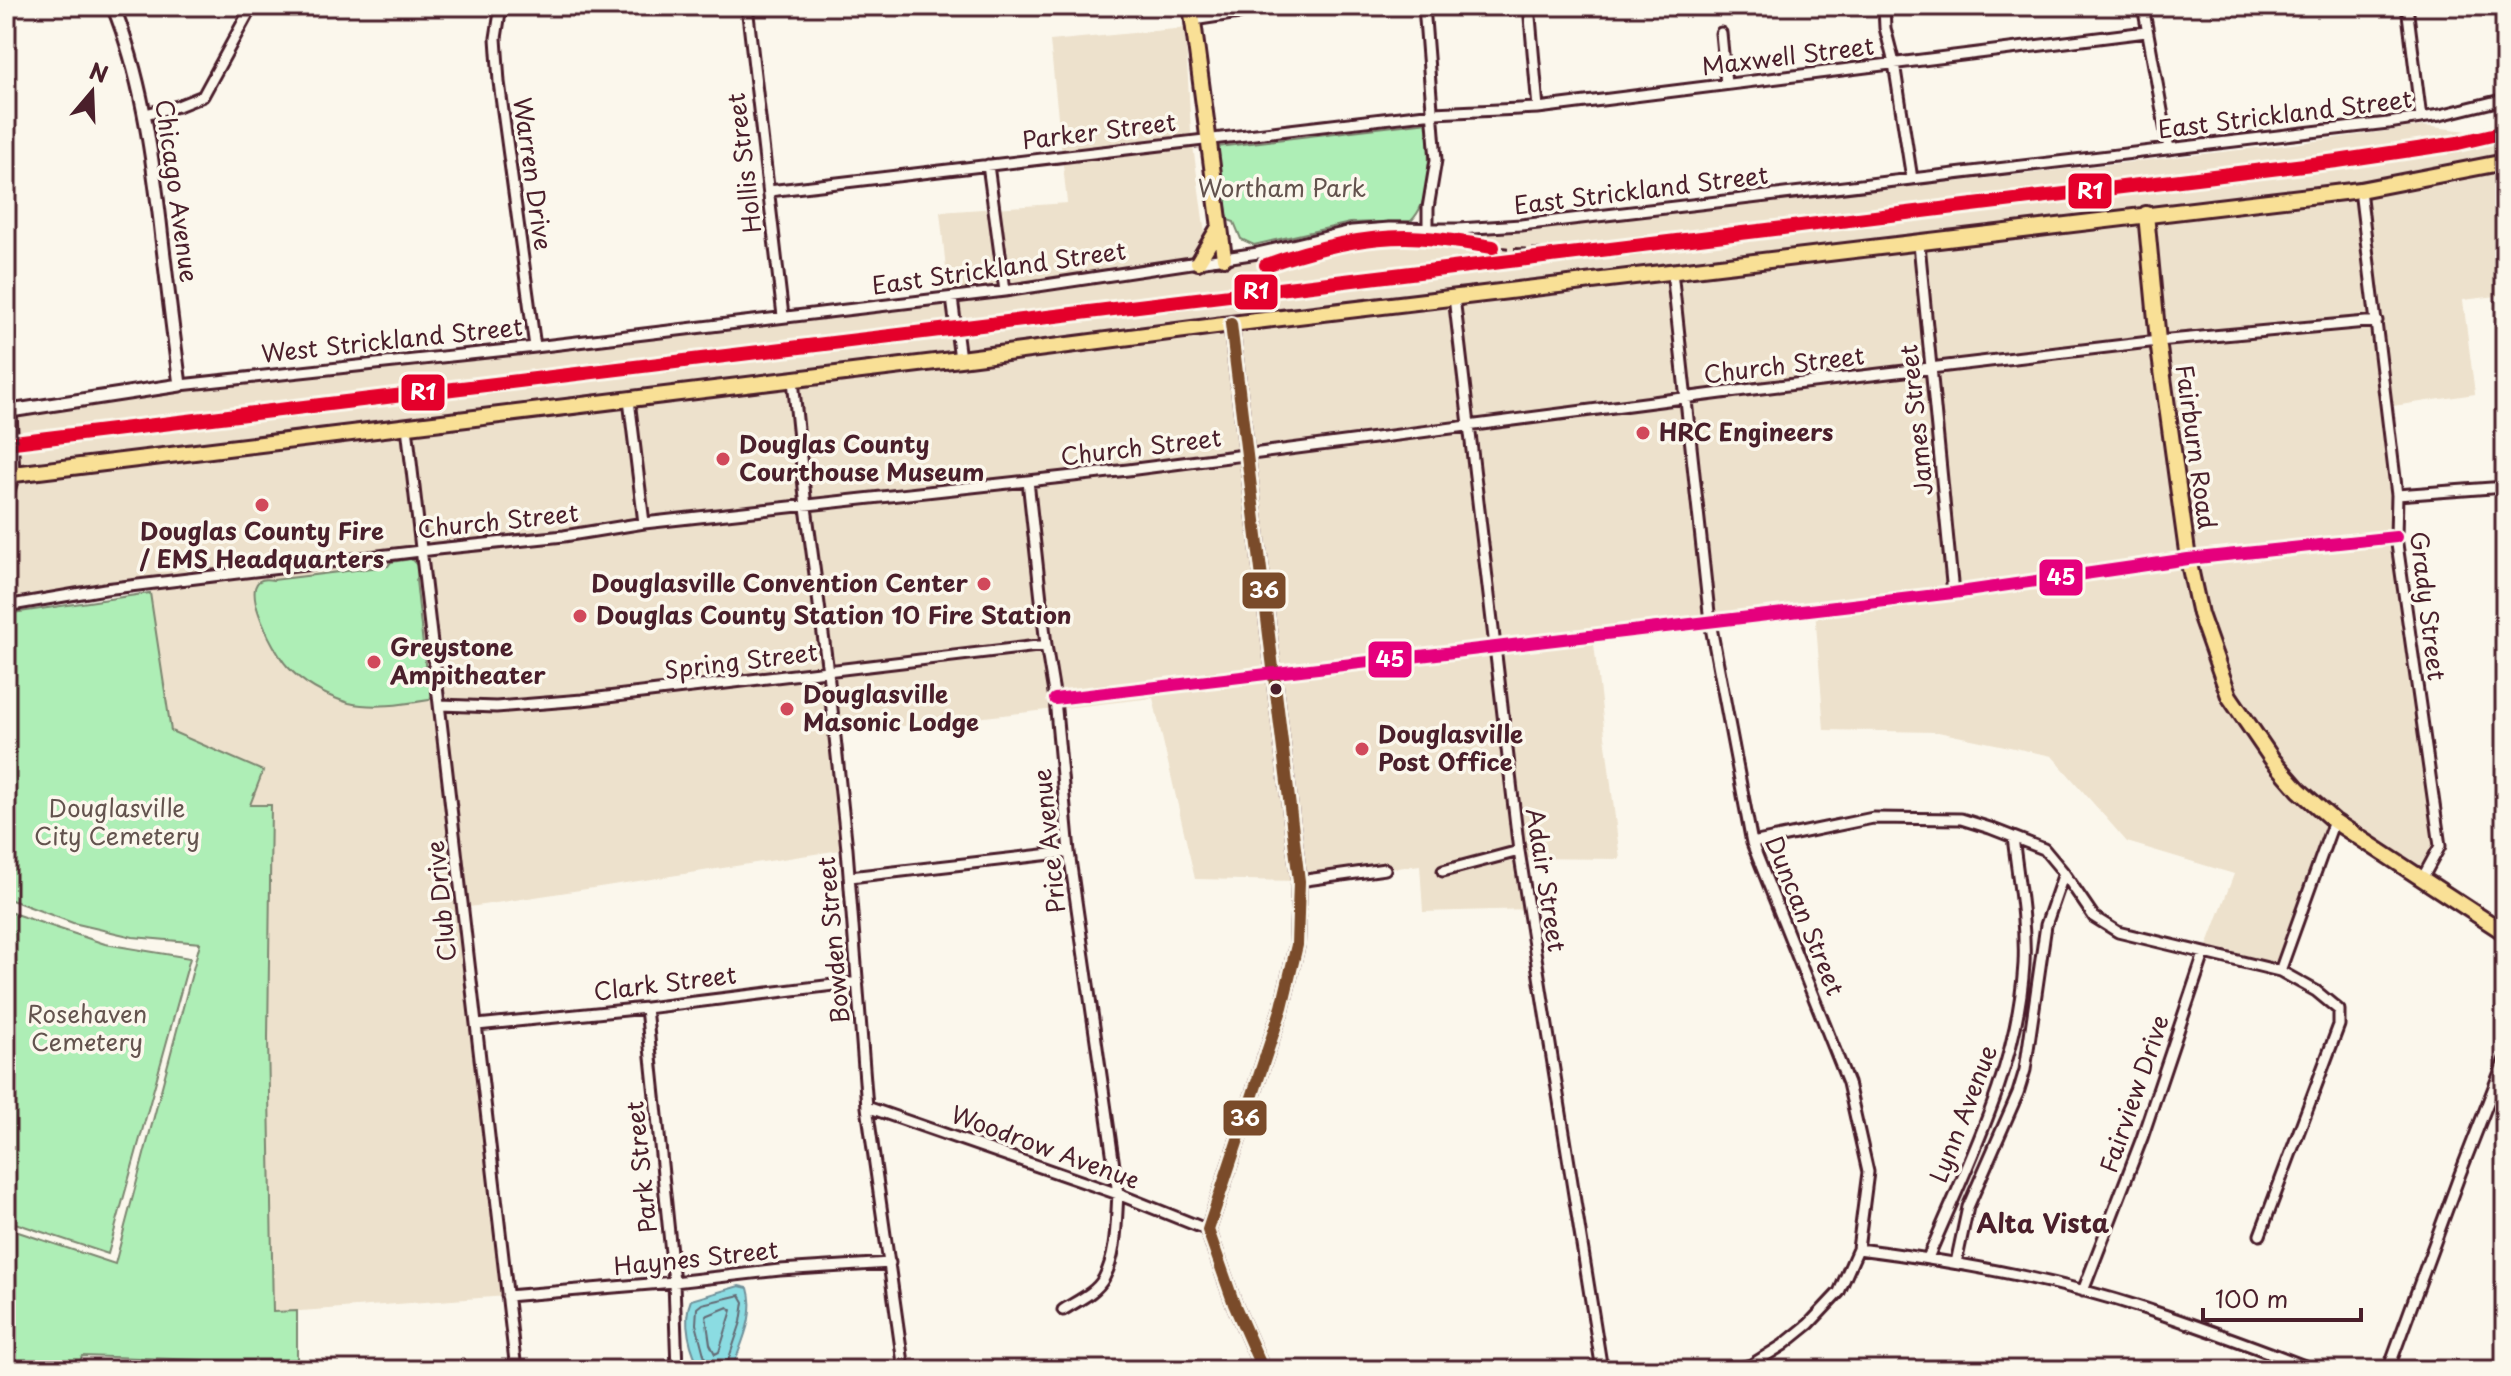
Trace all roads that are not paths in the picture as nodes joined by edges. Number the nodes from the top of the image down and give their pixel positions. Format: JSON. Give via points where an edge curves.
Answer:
{"nodes":[{"id":1,"x":113,"y":6,"type":"edge"},
{"id":2,"x":252,"y":6,"type":"edge"},
{"id":3,"x":501,"y":6,"type":"edge"},
{"id":4,"x":747,"y":6,"type":"edge"},
{"id":5,"x":1286,"y":6,"type":"edge"},
{"id":6,"x":1424,"y":6,"type":"edge"},
{"id":7,"x":1529,"y":6,"type":"edge"},
{"id":8,"x":1884,"y":6,"type":"edge"},
{"id":9,"x":2143,"y":6,"type":"edge"},
{"id":10,"x":2407,"y":6,"type":"edge"},
{"id":11,"x":1192,"y":13,"type":"edge"},
{"id":12,"x":2146,"y":32,"type":"junction"},
{"id":13,"x":1721,"y":33,"type":"dead end"},
{"id":14,"x":1894,"y":63,"type":"junction"},
{"id":15,"x":1726,"y":84,"type":"junction"},
{"id":16,"x":2505,"y":99,"type":"edge"},
{"id":17,"x":1538,"y":108,"type":"junction"},
{"id":18,"x":1434,"y":113,"type":"junction"},
{"id":19,"x":145,"y":114,"type":"junction"},
{"id":20,"x":2421,"y":118,"type":"junction"},
{"id":21,"x":1208,"y":141,"type":"junction"},
{"id":22,"x":2169,"y":149,"type":"junction"},
{"id":23,"x":2505,"y":162,"type":"edge"},
{"id":24,"x":988,"y":165,"type":"junction"},
{"id":25,"x":1912,"y":179,"type":"junction"},
{"id":26,"x":2360,"y":190,"type":"junction"},
{"id":27,"x":769,"y":191,"type":"junction"},
{"id":28,"x":2146,"y":214,"type":"junction"},
{"id":29,"x":1219,"y":227,"type":"junction"},
{"id":30,"x":1428,"y":229,"type":"junction"},
{"id":31,"x":1919,"y":244,"type":"junction"},
{"id":32,"x":1224,"y":258,"type":"junction"},
{"id":33,"x":1198,"y":262,"type":"junction"},
{"id":34,"x":1672,"y":271,"type":"junction"},
{"id":35,"x":1005,"y":291,"type":"junction"},
{"id":36,"x":1454,"y":297,"type":"junction"},
{"id":37,"x":952,"y":298,"type":"junction"},
{"id":38,"x":783,"y":316,"type":"junction"},
{"id":39,"x":2377,"y":321,"type":"junction"},
{"id":40,"x":1231,"y":324,"type":"junction"},
{"id":41,"x":2158,"y":341,"type":"junction"},
{"id":42,"x":535,"y":347,"type":"junction"},
{"id":43,"x":960,"y":359,"type":"junction"},
{"id":44,"x":1932,"y":368,"type":"junction"},
{"id":45,"x":793,"y":380,"type":"junction"},
{"id":46,"x":180,"y":385,"type":"junction"},
{"id":47,"x":1686,"y":399,"type":"junction"},
{"id":48,"x":629,"y":400,"type":"junction"},
{"id":49,"x":8,"y":412,"type":"edge"},
{"id":50,"x":1468,"y":425,"type":"junction"},
{"id":51,"x":407,"y":427,"type":"junction"},
{"id":52,"x":1247,"y":456,"type":"junction"},
{"id":53,"x":10,"y":475,"type":"edge"},
{"id":54,"x":1028,"y":481,"type":"junction"},
{"id":55,"x":2505,"y":487,"type":"edge"},
{"id":56,"x":2397,"y":495,"type":"junction"},
{"id":57,"x":6,"y":497,"type":"edge"},
{"id":58,"x":806,"y":507,"type":"junction"},
{"id":59,"x":644,"y":523,"type":"junction"},
{"id":60,"x":2396,"y":537,"type":"junction"},
{"id":61,"x":422,"y":551,"type":"junction"},
{"id":62,"x":2188,"y":559,"type":"junction"},
{"id":63,"x":1953,"y":593,"type":"junction"},
{"id":64,"x":6,"y":606,"type":"edge"},
{"id":65,"x":1710,"y":622,"type":"junction"},
{"id":66,"x":1046,"y":645,"type":"junction"},
{"id":67,"x":1494,"y":648,"type":"junction"},
{"id":68,"x":828,"y":672,"type":"junction"},
{"id":69,"x":1274,"y":674,"type":"junction"},
{"id":70,"x":1055,"y":699,"type":"junction"},
{"id":71,"x":440,"y":705,"type":"junction"},
{"id":72,"x":2334,"y":821,"type":"junction"},
{"id":73,"x":2013,"y":837,"type":"junction"},
{"id":74,"x":1752,"y":843,"type":"junction"},
{"id":75,"x":1519,"y":851,"type":"junction"},
{"id":76,"x":1069,"y":852,"type":"junction"},
{"id":77,"x":1385,"y":869,"type":"dead end"},
{"id":78,"x":1443,"y":871,"type":"dead end"},
{"id":79,"x":2064,"y":873,"type":"junction"},
{"id":80,"x":850,"y":877,"type":"junction"},
{"id":81,"x":2422,"y":879,"type":"junction"},
{"id":82,"x":1299,"y":881,"type":"junction"},
{"id":83,"x":2505,"y":933,"type":"edge"},
{"id":84,"x":2204,"y":954,"type":"junction"},
{"id":85,"x":2280,"y":971,"type":"junction"},
{"id":86,"x":858,"y":982,"type":"junction"},
{"id":87,"x":646,"y":1008,"type":"junction"},
{"id":88,"x":477,"y":1025,"type":"junction"},
{"id":89,"x":2505,"y":1059,"type":"edge"},
{"id":90,"x":867,"y":1107,"type":"junction"},
{"id":91,"x":1118,"y":1194,"type":"junction"},
{"id":92,"x":1208,"y":1230,"type":"junction"},
{"id":93,"x":2260,"y":1235,"type":"dead end"},
{"id":94,"x":1858,"y":1249,"type":"junction"},
{"id":95,"x":1928,"y":1258,"type":"junction"},
{"id":96,"x":890,"y":1263,"type":"junction"},
{"id":97,"x":1956,"y":1263,"type":"junction"},
{"id":98,"x":674,"y":1282,"type":"junction"},
{"id":99,"x":2083,"y":1291,"type":"junction"},
{"id":100,"x":507,"y":1296,"type":"junction"},
{"id":101,"x":1063,"y":1310,"type":"dead end"},
{"id":102,"x":516,"y":1370,"type":"edge"},
{"id":103,"x":677,"y":1370,"type":"edge"},
{"id":104,"x":904,"y":1370,"type":"edge"},
{"id":105,"x":1263,"y":1370,"type":"edge"},
{"id":106,"x":1602,"y":1370,"type":"edge"},
{"id":107,"x":1732,"y":1370,"type":"edge"},
{"id":108,"x":2315,"y":1370,"type":"edge"},
{"id":109,"x":2388,"y":1370,"type":"edge"}],
"edges":[{"from":1,"to":19,"type":"street","name":"Chicago Avenue","via":[[128,42]]},
{"from":2,"to":19,"type":"street","via":[[203,96]]},
{"from":3,"to":42,"type":"street","name":"Warren Drive","via":[[496,38],[499,82]]},
{"from":4,"to":27,"type":"street","name":"Hollis Street"},
{"from":5,"to":11,"type":"street"},
{"from":6,"to":18,"type":"street"},
{"from":7,"to":17,"type":"street"},
{"from":8,"to":14,"type":"street"},
{"from":9,"to":12,"type":"street"},
{"from":10,"to":20,"type":"street"},
{"from":11,"to":21,"type":"main road"},
{"from":12,"to":14,"type":"street","name":"Maxwell Street"},
{"from":12,"to":22,"type":"street"},
{"from":13,"to":15,"type":"street"},
{"from":14,"to":15,"type":"street","name":"Maxwell Street"},
{"from":14,"to":25,"type":"street"},
{"from":15,"to":17,"type":"street","name":"Maxwell Street"},
{"from":16,"to":20,"type":"street","name":"East Strickland Street"},
{"from":17,"to":18,"type":"street","name":"Maxwell Street"},
{"from":18,"to":21,"type":"street","name":"Parker Street"},
{"from":18,"to":30,"type":"street","via":[[1436,160]]},
{"from":19,"to":46,"type":"street","name":"Chicago Avenue"},
{"from":20,"to":22,"type":"street","name":"East Strickland Street"},
{"from":21,"to":24,"type":"street","name":"Parker Street"},
{"from":21,"to":29,"type":"main road"},
{"from":22,"to":25,"type":"street","name":"East Strickland Street"},
{"from":23,"to":26,"type":"main road"},
{"from":24,"to":27,"type":"street","name":"Parker Street"},
{"from":24,"to":35,"type":"street"},
{"from":25,"to":30,"type":"street","name":"East Strickland Street","via":[[1521,225]]},
{"from":26,"to":28,"type":"main road"},
{"from":26,"to":39,"type":"street","name":"Grady Street"},
{"from":27,"to":38,"type":"street","name":"Hollis Street"},
{"from":28,"to":31,"type":"main road"},
{"from":28,"to":41,"type":"main road","name":"Fairburn Road"},
{"from":29,"to":32,"type":"main road"},
{"from":29,"to":33,"type":"main road"},
{"from":30,"to":32,"type":"street","name":"East Strickland Street","via":[[1352,231]]},
{"from":31,"to":34,"type":"main road"},
{"from":31,"to":44,"type":"street","name":"James Street"},
{"from":32,"to":33,"type":"street","name":"East Strickland Street"},
{"from":33,"to":35,"type":"street","name":"East Strickland Street"},
{"from":34,"to":36,"type":"main road"},
{"from":34,"to":47,"type":"street","name":"Duncan Street"},
{"from":35,"to":37,"type":"street","name":"East Strickland Street"},
{"from":36,"to":40,"type":"main road"},
{"from":36,"to":50,"type":"street","name":"Adair Street"},
{"from":37,"to":38,"type":"street","name":"East Strickland Street"},
{"from":37,"to":43,"type":"street"},
{"from":38,"to":42,"type":"street","name":"West Strickland Street"},
{"from":39,"to":41,"type":"street","name":"Church Street"},
{"from":39,"to":56,"type":"street","name":"Grady Street"},
{"from":40,"to":43,"type":"main road"},
{"from":40,"to":52,"type":"main road"},
{"from":41,"to":44,"type":"street","name":"Church Street"},
{"from":41,"to":62,"type":"main road","name":"Fairburn Road"},
{"from":42,"to":46,"type":"street","name":"West Strickland Street"},
{"from":43,"to":45,"type":"main road"},
{"from":44,"to":47,"type":"street","name":"Church Street"},
{"from":44,"to":63,"type":"street","name":"James Street"},
{"from":45,"to":48,"type":"main road"},
{"from":45,"to":58,"type":"street","name":"Bowden Street"},
{"from":46,"to":49,"type":"street","name":"West Strickland Street"},
{"from":47,"to":50,"type":"street","name":"Church Street"},
{"from":47,"to":65,"type":"street","name":"Duncan Street"},
{"from":48,"to":51,"type":"main road"},
{"from":48,"to":59,"type":"street"},
{"from":49,"to":53,"type":"street"},
{"from":50,"to":52,"type":"street","name":"Church Street"},
{"from":50,"to":67,"type":"street","name":"Adair Street"},
{"from":51,"to":53,"type":"main road"},
{"from":51,"to":61,"type":"street","name":"Club Drive"},
{"from":52,"to":54,"type":"street","name":"Church Street"},
{"from":52,"to":69,"type":"main road"},
{"from":53,"to":57,"type":"street"},
{"from":54,"to":58,"type":"street","name":"Church Street"},
{"from":54,"to":66,"type":"street","name":"Price Avenue"},
{"from":55,"to":56,"type":"street"},
{"from":56,"to":60,"type":"street","name":"Grady Street"},
{"from":58,"to":59,"type":"street","name":"Church Street"},
{"from":58,"to":68,"type":"street","name":"Bowden Street"},
{"from":59,"to":61,"type":"street","name":"Church Street"},
{"from":60,"to":62,"type":"street"},
{"from":60,"to":81,"type":"street","name":"Grady Street","via":[[2440,846]]},
{"from":61,"to":64,"type":"street","name":"Church Street"},
{"from":61,"to":71,"type":"street","name":"Club Drive"},
{"from":62,"to":63,"type":"street"},
{"from":62,"to":72,"type":"main road","name":"Fairburn Road","via":[[2200,614],[2229,696],[2272,759]]},
{"from":63,"to":65,"type":"street"},
{"from":65,"to":67,"type":"street"},
{"from":65,"to":74,"type":"street","name":"Duncan Street"},
{"from":66,"to":68,"type":"street","name":"Spring Street"},
{"from":66,"to":70,"type":"street","name":"Price Avenue"},
{"from":67,"to":69,"type":"street"},
{"from":67,"to":75,"type":"street","name":"Adair Street"},
{"from":68,"to":71,"type":"street","name":"Spring Street","via":[[582,700]]},
{"from":68,"to":80,"type":"street","name":"Bowden Street"},
{"from":69,"to":70,"type":"street"},
{"from":69,"to":82,"type":"main road"},
{"from":70,"to":76,"type":"street","name":"Price Avenue"},
{"from":71,"to":88,"type":"street","name":"Club Drive"},
{"from":72,"to":81,"type":"main road","name":"Fairburn Road"},
{"from":72,"to":85,"type":"street"},
{"from":73,"to":74,"type":"street","via":[[1961,819],[1873,818]]},
{"from":73,"to":79,"type":"street","via":[[2044,849]]},
{"from":73,"to":95,"type":"street","name":"Lynn Avenue","via":[[2024,926],[2017,1022],[2004,1075]]},
{"from":74,"to":94,"type":"street","name":"Duncan Street","via":[[1848,1083],[1868,1172]]},
{"from":75,"to":78,"type":"street"},
{"from":75,"to":106,"type":"street","name":"Adair Street"},
{"from":76,"to":80,"type":"street"},
{"from":76,"to":91,"type":"street","name":"Price Avenue"},
{"from":77,"to":82,"type":"street"},
{"from":79,"to":84,"type":"street","via":[[2105,926]]},
{"from":79,"to":97,"type":"street","via":[[2046,925],[2025,1070],[1968,1207]]},
{"from":80,"to":86,"type":"street","name":"Bowden Street"},
{"from":81,"to":83,"type":"main road","name":"Fairburn Road"},
{"from":82,"to":92,"type":"main road","via":[[1297,945],[1282,1007]]},
{"from":84,"to":85,"type":"street"},
{"from":84,"to":99,"type":"street","name":"Fairview Drive"},
{"from":85,"to":93,"type":"street","via":[[2329,1000],[2339,1010],[2339,1025]]},
{"from":86,"to":87,"type":"street","name":"Clark Street"},
{"from":86,"to":90,"type":"street","name":"Bowden Street"},
{"from":87,"to":88,"type":"street","name":"Clark Street"},
{"from":87,"to":98,"type":"street","name":"Park Street"},
{"from":88,"to":100,"type":"street","name":"Club Drive"},
{"from":89,"to":109,"type":"street"},
{"from":90,"to":91,"type":"street","name":"Woodrow Avenue"},
{"from":90,"to":96,"type":"street","name":"Bowden Street"},
{"from":91,"to":92,"type":"street","name":"Woodrow Avenue"},
{"from":91,"to":101,"type":"street","name":"Price Avenue","via":[[1116,1231],[1103,1279]]},
{"from":92,"to":105,"type":"main road"},
{"from":94,"to":95,"type":"street"},
{"from":94,"to":107,"type":"street","name":"Duncan Street","via":[[1839,1292],[1809,1324],[1751,1365]]},
{"from":95,"to":97,"type":"street"},
{"from":96,"to":98,"type":"street","name":"Haynes Street"},
{"from":96,"to":104,"type":"street","name":"Bowden Street"},
{"from":97,"to":99,"type":"street"},
{"from":98,"to":100,"type":"street","name":"Haynes Street"},
{"from":98,"to":103,"type":"street","name":"Park Street"},
{"from":99,"to":108,"type":"street"},
{"from":100,"to":102,"type":"street","name":"Club Drive"}]}
